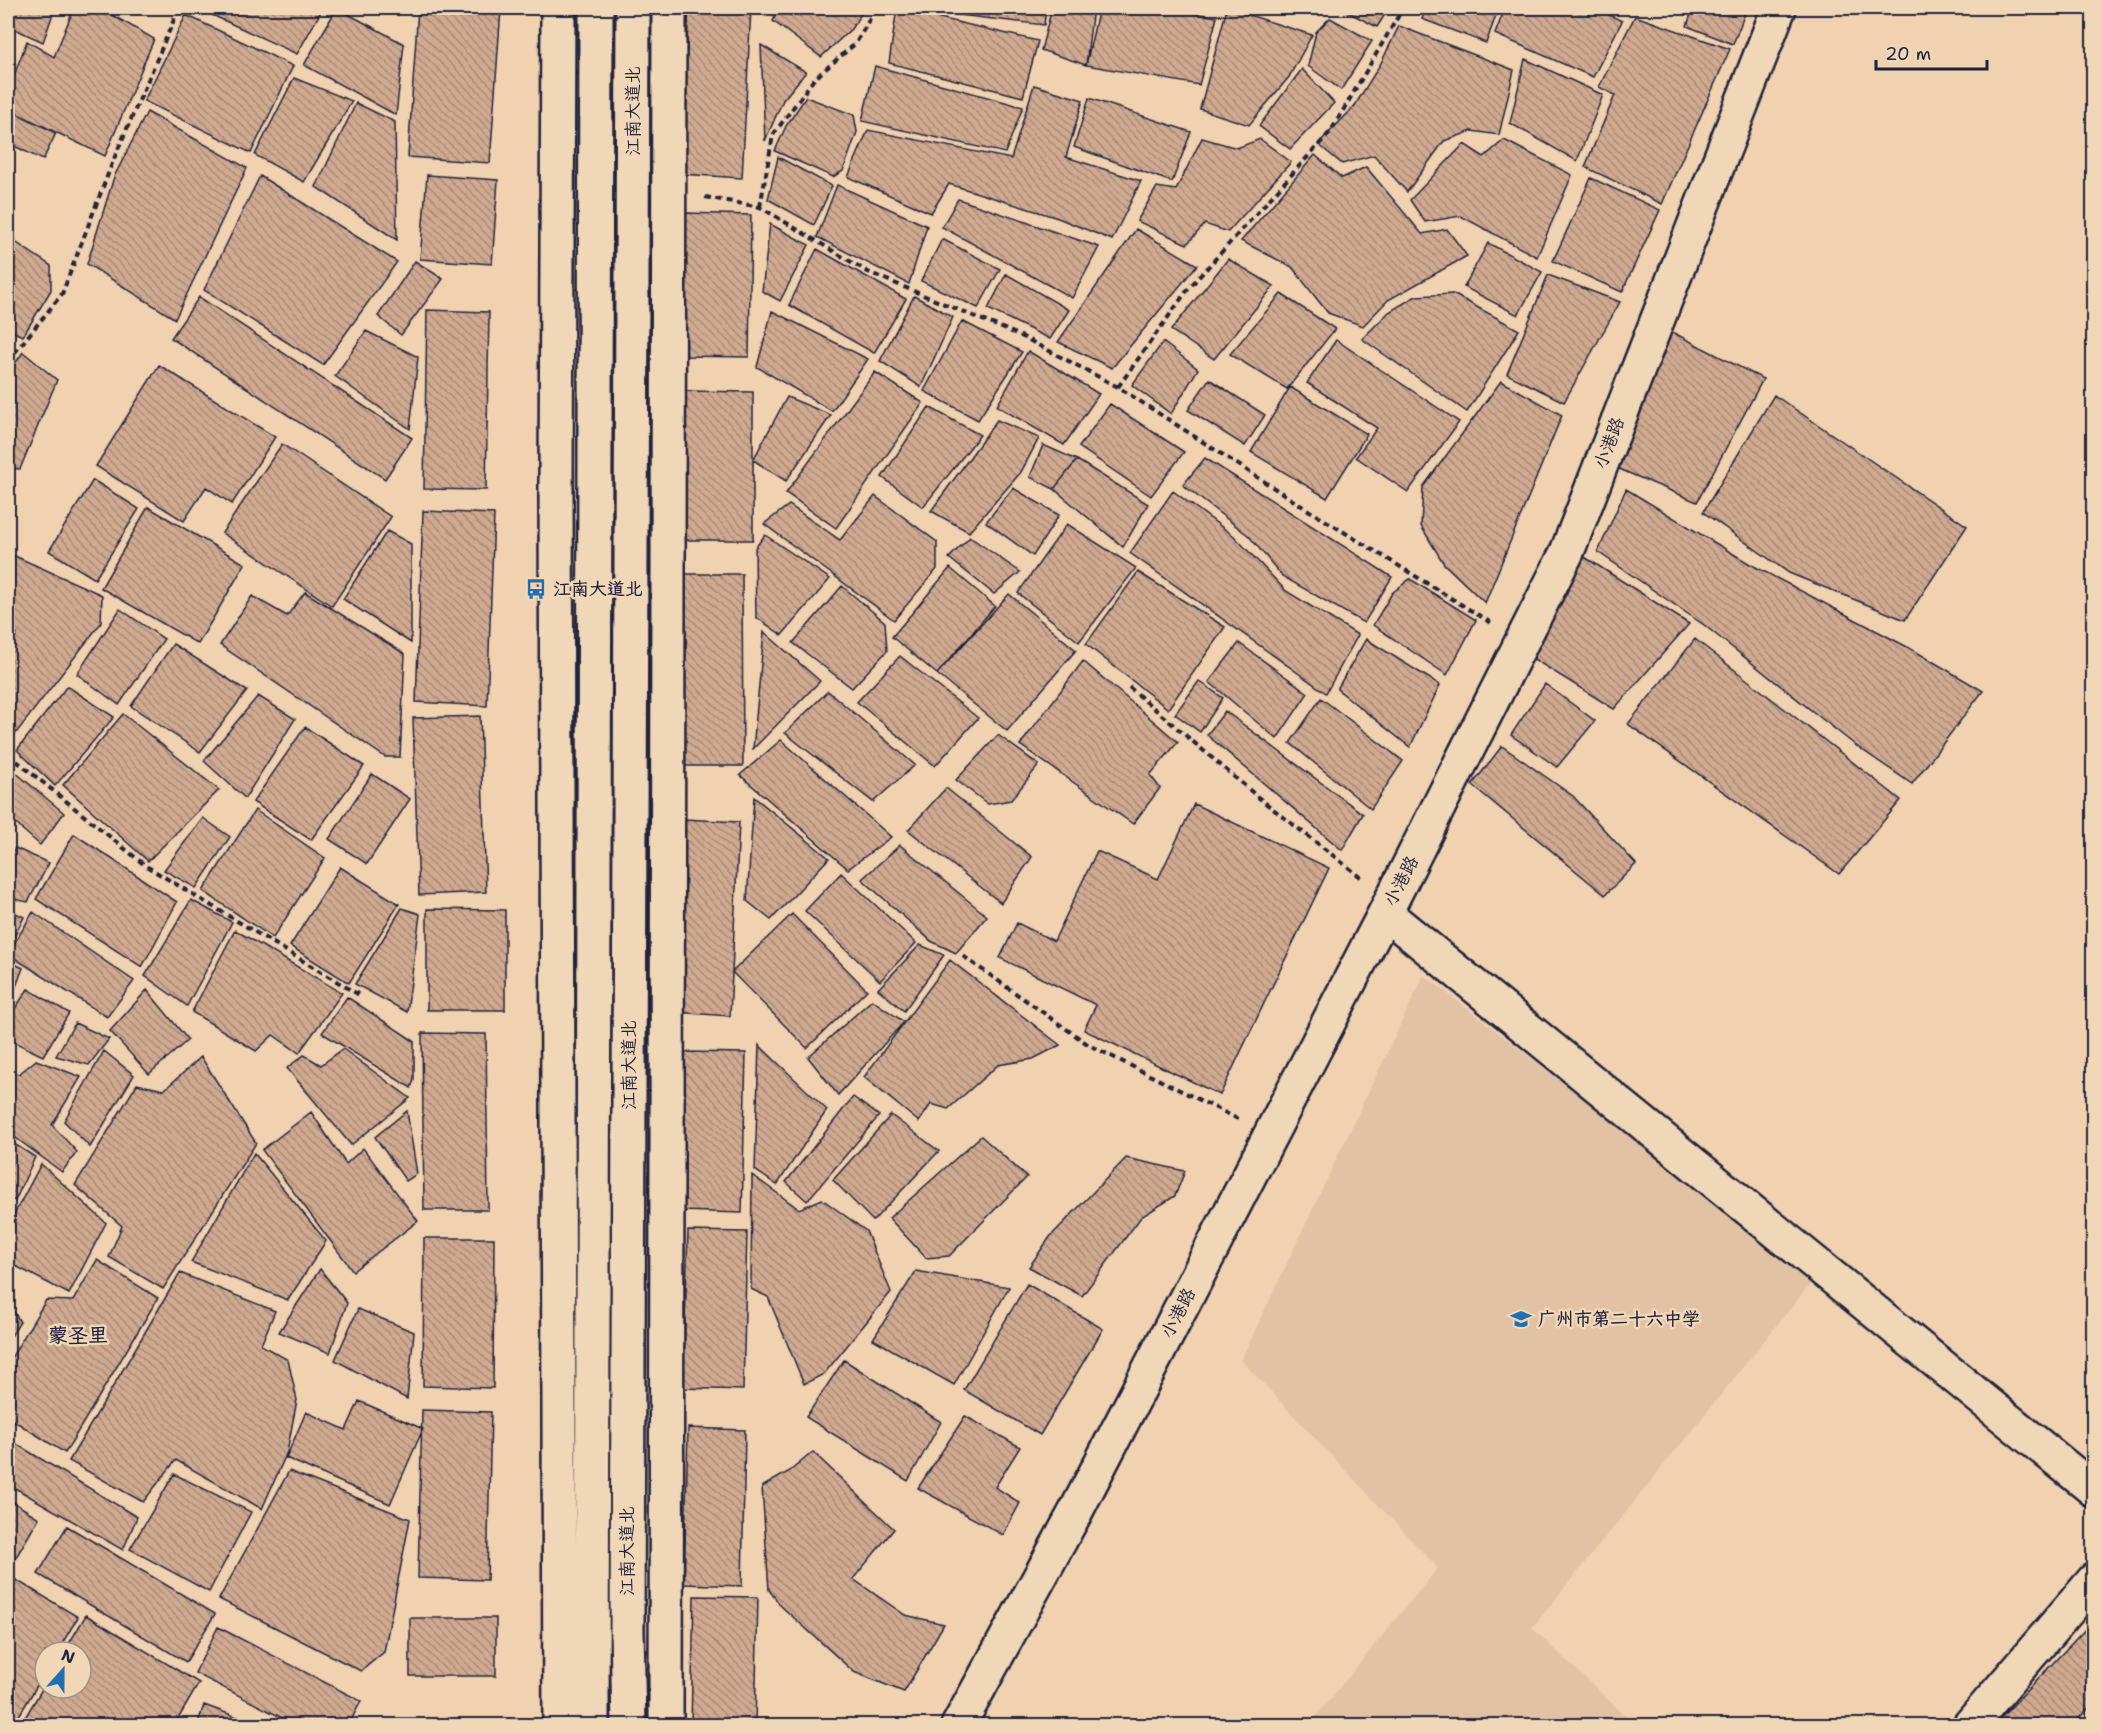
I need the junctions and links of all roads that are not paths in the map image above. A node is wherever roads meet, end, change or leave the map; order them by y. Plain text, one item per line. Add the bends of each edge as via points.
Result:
1 (558, 8) edge
2 (596, 8) edge
3 (633, 8) edge
4 (669, 8) edge
5 (1779, 8) edge
6 (1388, 907) junction
7 (2094, 1490) edge
8 (2094, 1580) edge
9 (560, 1725) edge
10 (592, 1725) edge
11 (629, 1725) edge
12 (666, 1725) edge
13 (958, 1725) edge
14 (1969, 1725) edge

1 - 9 main road
2 - 10 main road, 江南大道北
3 - 11 main road, 江南大道北
4 - 12 main road
5 - 6 main road, 小港路 via 1567,552
6 - 7 main road
6 - 13 main road, 小港路 via 1075,1512
8 - 14 main road

